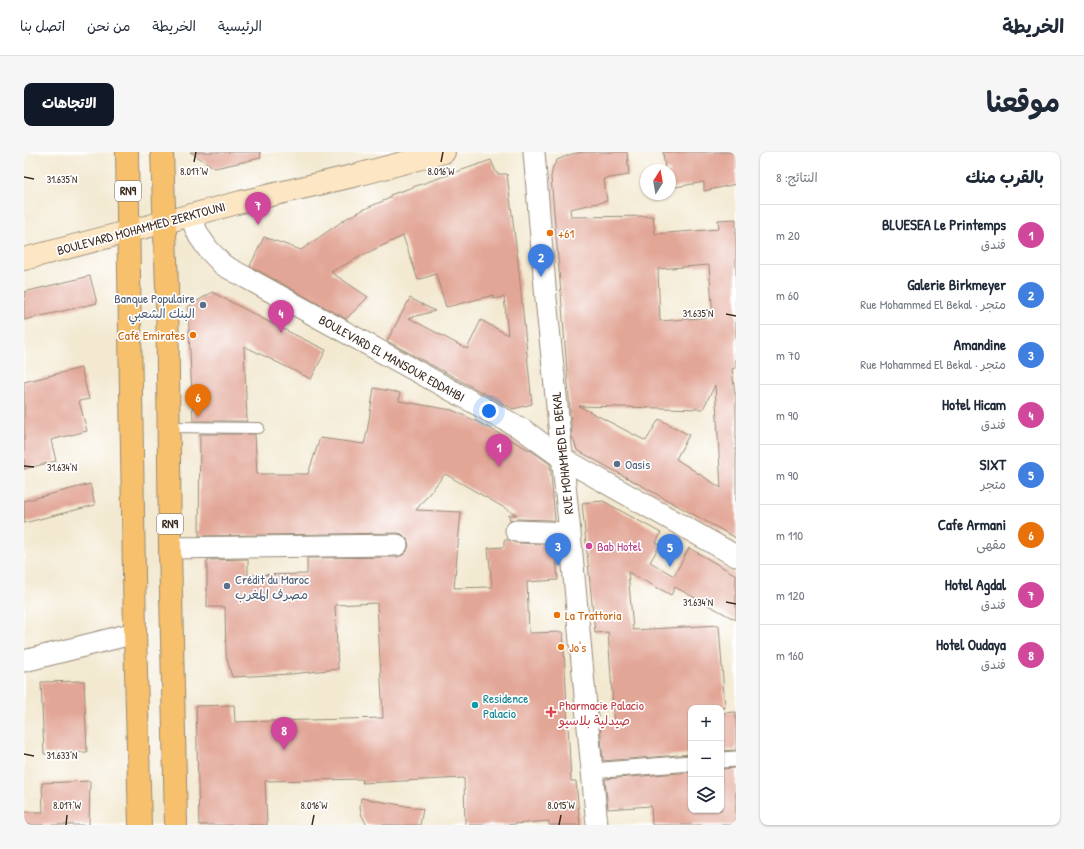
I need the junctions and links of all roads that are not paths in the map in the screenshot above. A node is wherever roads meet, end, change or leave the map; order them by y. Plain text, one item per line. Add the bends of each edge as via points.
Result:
1 (127, 152) edge
2 (162, 152) edge
3 (444, 152) edge
4 (534, 152) edge
5 (190, 216) junction
6 (164, 222) junction
7 (129, 231) junction
8 (24, 259) edge
9 (169, 427) junction
10 (259, 428) dead end
11 (562, 458) junction
12 (516, 531) dead end
13 (570, 533) junction
14 (397, 546) dead end
15 (170, 548) junction
16 (736, 556) edge
17 (135, 633) junction
18 (24, 662) edge
19 (736, 759) edge
20 (724, 760) edge
21 (688, 763) edge
22 (592, 771) junction
23 (140, 825) edge
24 (176, 825) edge
25 (597, 825) edge

1 - 7 main road, RN9
2 - 6 main road, RN9
3 - 5 main road, BOULEVARD MOHAMMED ZERKTOUNI
4 - 11 street, RUE MOHAMMED EL BEKAL
5 - 6 main road, BOULEVARD MOHAMMED ZERKTOUNI
5 - 11 street, BOULEVARD EL MANSOUR EDDAHBI via 208,249 223,265 522,429
6 - 7 main road, BOULEVARD MOHAMMED ZERKTOUNI
6 - 9 main road, RN9
7 - 8 main road, BOULEVARD MOHAMMED ZERKTOUNI
7 - 17 main road, RN9
9 - 10 lane
9 - 15 main road, RN9
11 - 13 street, RUE MOHAMMED EL BEKAL
11 - 16 street, BOULEVARD EL MANSOUR EDDAHBI
12 - 13 street
13 - 22 street, RUE MOHAMMED EL BEKAL
14 - 15 street
15 - 24 main road, RN9
17 - 18 street
17 - 23 main road, RN9
19 - 20 street
21 - 22 street
22 - 25 street, RUE MOHAMMED EL BEKAL

